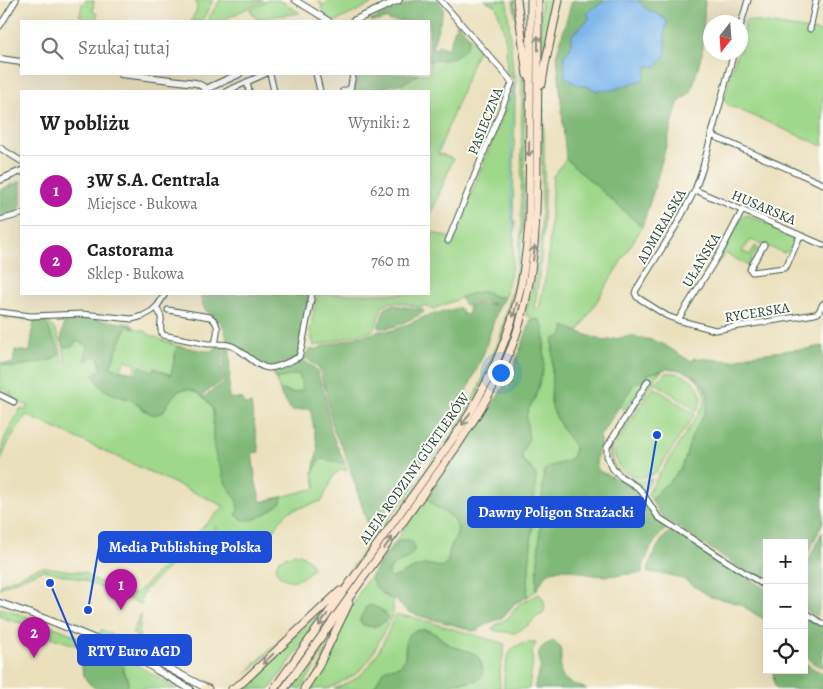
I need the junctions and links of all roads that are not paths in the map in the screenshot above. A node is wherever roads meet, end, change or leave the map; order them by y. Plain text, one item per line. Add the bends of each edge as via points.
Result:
1 (16, 0) edge
2 (295, 0) edge
3 (399, 0) edge
4 (440, 0) edge
5 (516, 0) edge
6 (531, 0) edge
7 (538, 0) edge
8 (559, 0) edge
9 (748, 0) edge
10 (816, 0) edge
11 (744, 15) edge
12 (327, 20) edge
13 (355, 20) edge
14 (0, 26) edge
15 (810, 29) dead end
16 (0, 59) edge
17 (732, 60) edge
18 (20, 62) edge
19 (129, 75) edge
20 (237, 75) edge
21 (263, 75) edge
22 (270, 75) edge
23 (316, 75) edge
24 (353, 75) edge
25 (246, 82) junction
26 (204, 90) edge
27 (229, 90) edge
28 (249, 90) edge
29 (274, 90) edge
30 (320, 90) edge
31 (350, 90) edge
32 (530, 100) junction
33 (538, 109) junction
34 (711, 135) junction
35 (0, 148) edge
36 (20, 160) edge
37 (20, 171) edge
38 (0, 180) edge
39 (823, 184) edge
40 (695, 190) junction
41 (742, 211) junction
42 (20, 214) edge
43 (0, 220) edge
44 (800, 236) junction
45 (448, 241) dead end
46 (764, 245) dead end
47 (823, 246) edge
48 (164, 295) edge
49 (312, 295) edge
50 (637, 297) joint
51 (823, 304) edge
52 (157, 306) junction
53 (168, 310) dead end
54 (0, 312) edge
55 (678, 320) junction
56 (215, 344) junction
57 (648, 380) dead end
58 (0, 395) edge
59 (14, 402) dead end
60 (351, 580) junction
61 (360, 582) junction
62 (763, 585) edge
63 (0, 603) edge
64 (808, 615) edge
65 (823, 624) edge
66 (130, 653) junction
67 (254, 672) junction
68 (190, 689) edge
69 (207, 689) edge
70 (232, 689) edge
71 (241, 689) edge
72 (274, 689) edge
73 (284, 689) edge
74 (304, 689) edge

1 - 14 street
2 - 12 street
3 - 13 street
4 - 45 street, PASIECZNA via 512,83
5 - 32 main road
6 - 32 main road, ALEJA RODZINY GÜRTLERÓW
33 -> 7 main road, ALEJA RODZINY GÜRTLERÓW
8 - 33 main road
9 - 11 street
10 - 15 street
16 - 18 street
17 - 34 street, ADMIRALSKA
19 - 26 street via 196,83
20 - 26 street
21 - 25 street
22 - 29 street
23 - 30 street
24 - 31 street
25 - 27 street
25 - 28 street
32 -> 60 main road, ALEJA RODZINY GÜRTLERÓW via 525,259 517,302 504,344 475,405
61 -> 33 main road, ALEJA RODZINY GÜRTLERÓW via 482,408 512,345 533,260
34 - 39 street
34 - 40 street, ADMIRALSKA
35 - 36 street
37 - 38 street
40 - 41 street, HUSARSKA
40 - 50 street, ADMIRALSKA via 636,290
41 - 44 street, HUSARSKA
41 - 55 street, UŁAŃSKA
42 - 43 street
44 - 46 street via 784,268 752,272 750,268
44 - 47 street, HUSARSKA
48 - 52 street
49 - 56 street via 299,357 266,368 233,347
50 - 55 street, RYCERSKA via 662,314
51 - 55 street, RYCERSKA via 815,314 720,329
52 - 54 street via 148,314 126,320 82,314 30,316
52 - 56 street via 162,316 160,330 163,335
53 - 56 street via 214,319 218,328
57 - 62 street via 607,448 610,465 642,492 658,517
58 - 59 street
60 -> 67 main road
60 -> 72 main road, ALEJA RODZINY GÜRTLERÓW
61 - 73 main road, ALEJA RODZINY GÜRTLERÓW
61 - 74 main road
63 - 66 street
64 - 65 street
66 - 68 street
66 - 69 street via 153,660
67 - 70 main road
67 - 71 main road

